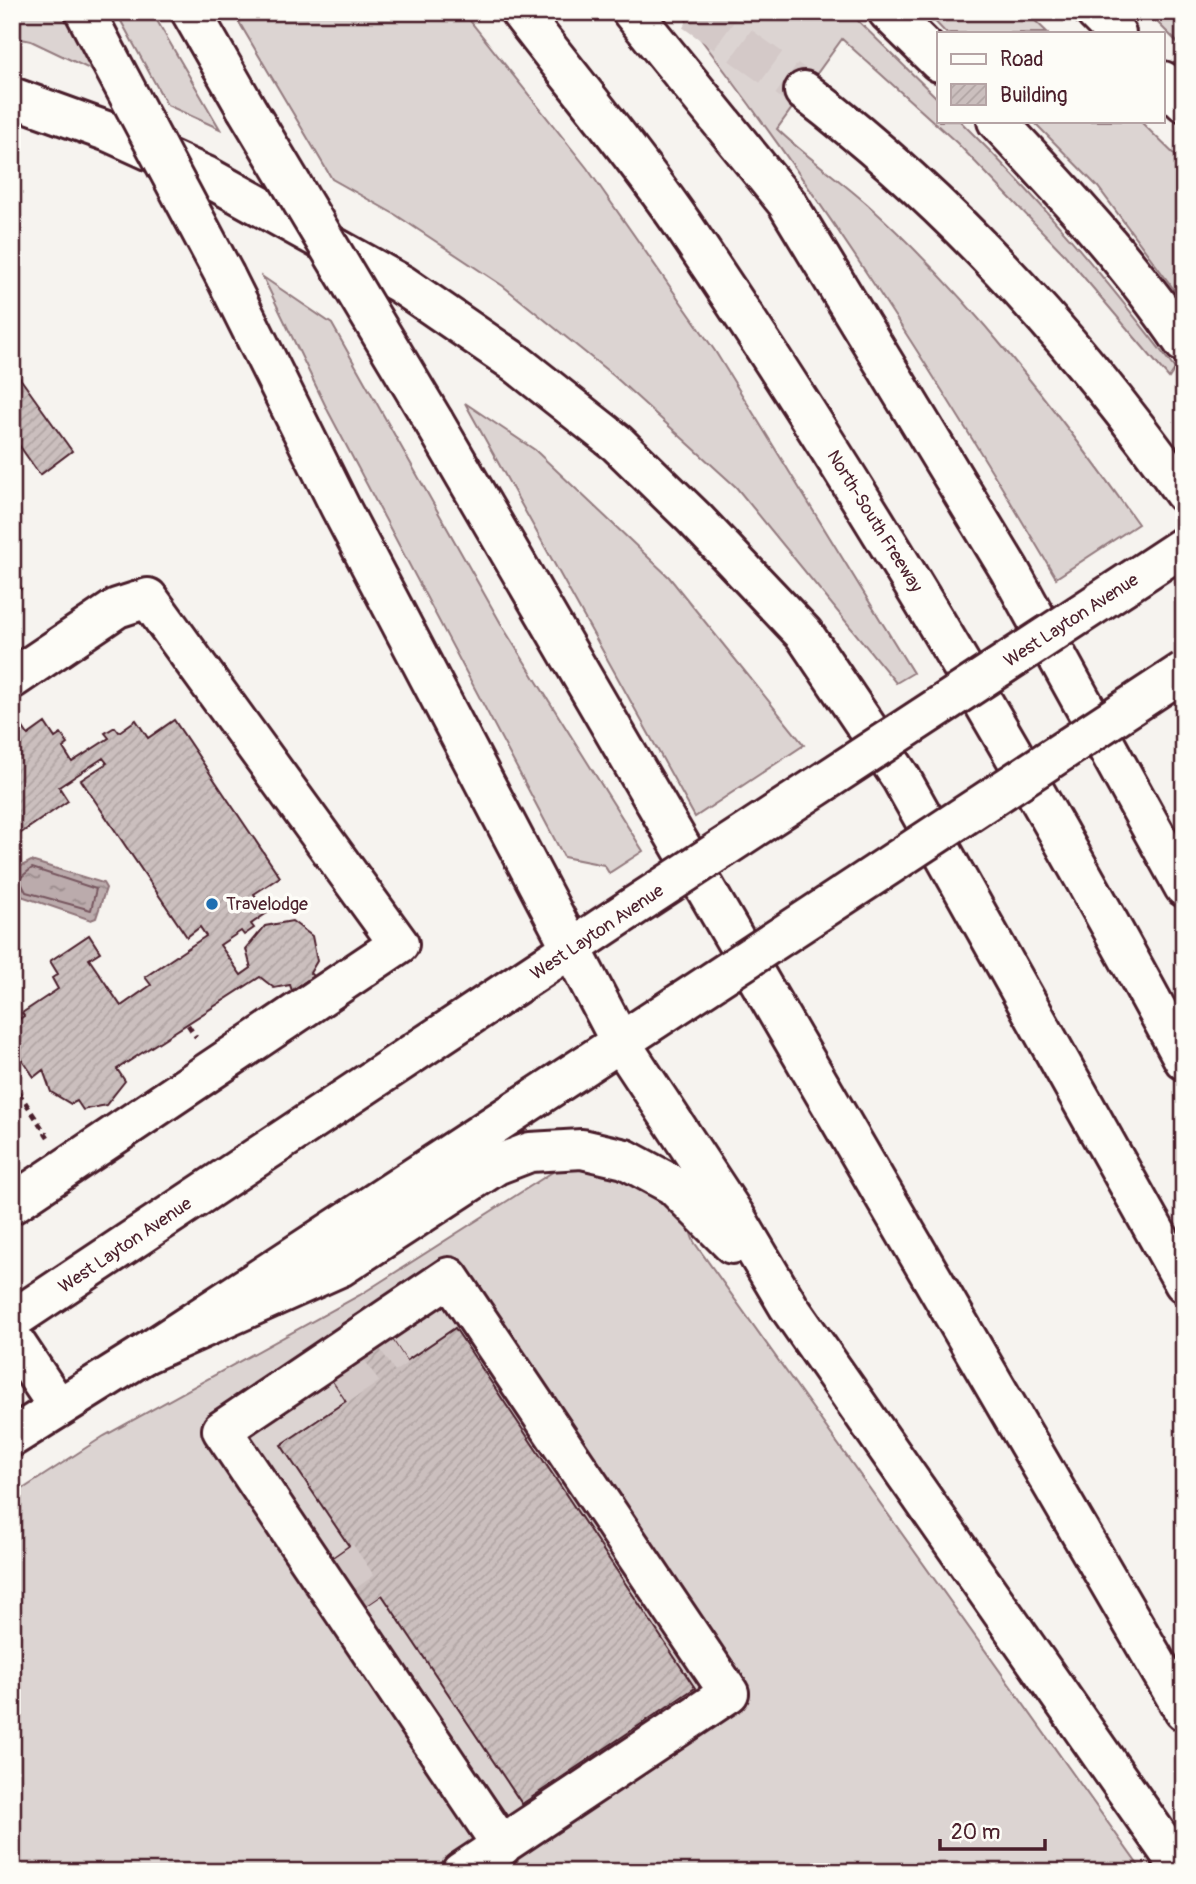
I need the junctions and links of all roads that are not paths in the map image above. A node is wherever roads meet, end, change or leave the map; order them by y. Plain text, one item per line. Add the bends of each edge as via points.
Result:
1 (85, 12) edge
2 (191, 12) edge
3 (520, 12) edge
4 (632, 12) edge
5 (888, 12) edge
6 (1095, 12) edge
7 (1115, 32) edge
8 (937, 60) edge
9 (1164, 82) edge
10 (804, 91) tunnel mouth
11 (12, 97) edge
12 (1184, 102) edge
13 (998, 122) edge
14 (1184, 343) edge
15 (1184, 493) edge
16 (1184, 546) edge
17 (1184, 671) edge
18 (12, 678) edge
19 (1184, 887) edge
20 (572, 948) junction
21 (621, 1043) junction
22 (1184, 1060) edge
23 (12, 1204) edge
24 (1184, 1283) edge
25 (414, 1300) junction
26 (789, 1307) junction
27 (12, 1320) edge
28 (12, 1338) edge
29 (397, 1348) tunnel mouth
30 (143, 1355) junction
31 (289, 1385) junction
32 (337, 1387) tunnel mouth
33 (58, 1407) junction
34 (12, 1437) edge
35 (296, 1540) junction
36 (337, 1555) tunnel mouth
37 (370, 1603) tunnel mouth
38 (369, 1649) junction
39 (1184, 1711) edge
40 (502, 1846) junction
41 (461, 1872) edge
42 (1183, 1872) edge

1 - 20 main road, bridge
2 - 39 main road, bridge
3 - 22 main road, North-South Freeway via 681,223 814,424 928,606
4 - 19 main road via 787,203 1010,571
5 - 8 main road
6 - 7 main road
9 - 12 main road
10 - 15 main road via 949,213 1053,323
11 - 24 main road via 109,132 206,176 401,284 516,362 617,443 694,518 804,634 901,778
13 - 14 main road via 1065,193
16 - 20 main road, West Layton Avenue, bridge
17 - 21 main road, bridge
18 - 23 main road via 117,608 148,598 399,944
20 - 21 main road
20 - 27 main road, West Layton Avenue
21 - 26 main road
21 - 30 main road
25 - 29 main road
25 - 31 main road
25 - 40 main road via 449,1277 729,1693
26 - 30 main road via 673,1185 625,1159 582,1149 530,1152 496,1165 340,1267
26 - 42 main road
28 - 33 main road
30 - 33 main road
31 - 32 main road
31 - 35 main road via 222,1430
33 - 34 main road
35 - 36 main road
35 - 38 main road
37 - 38 main road
38 - 40 main road
40 - 41 main road

